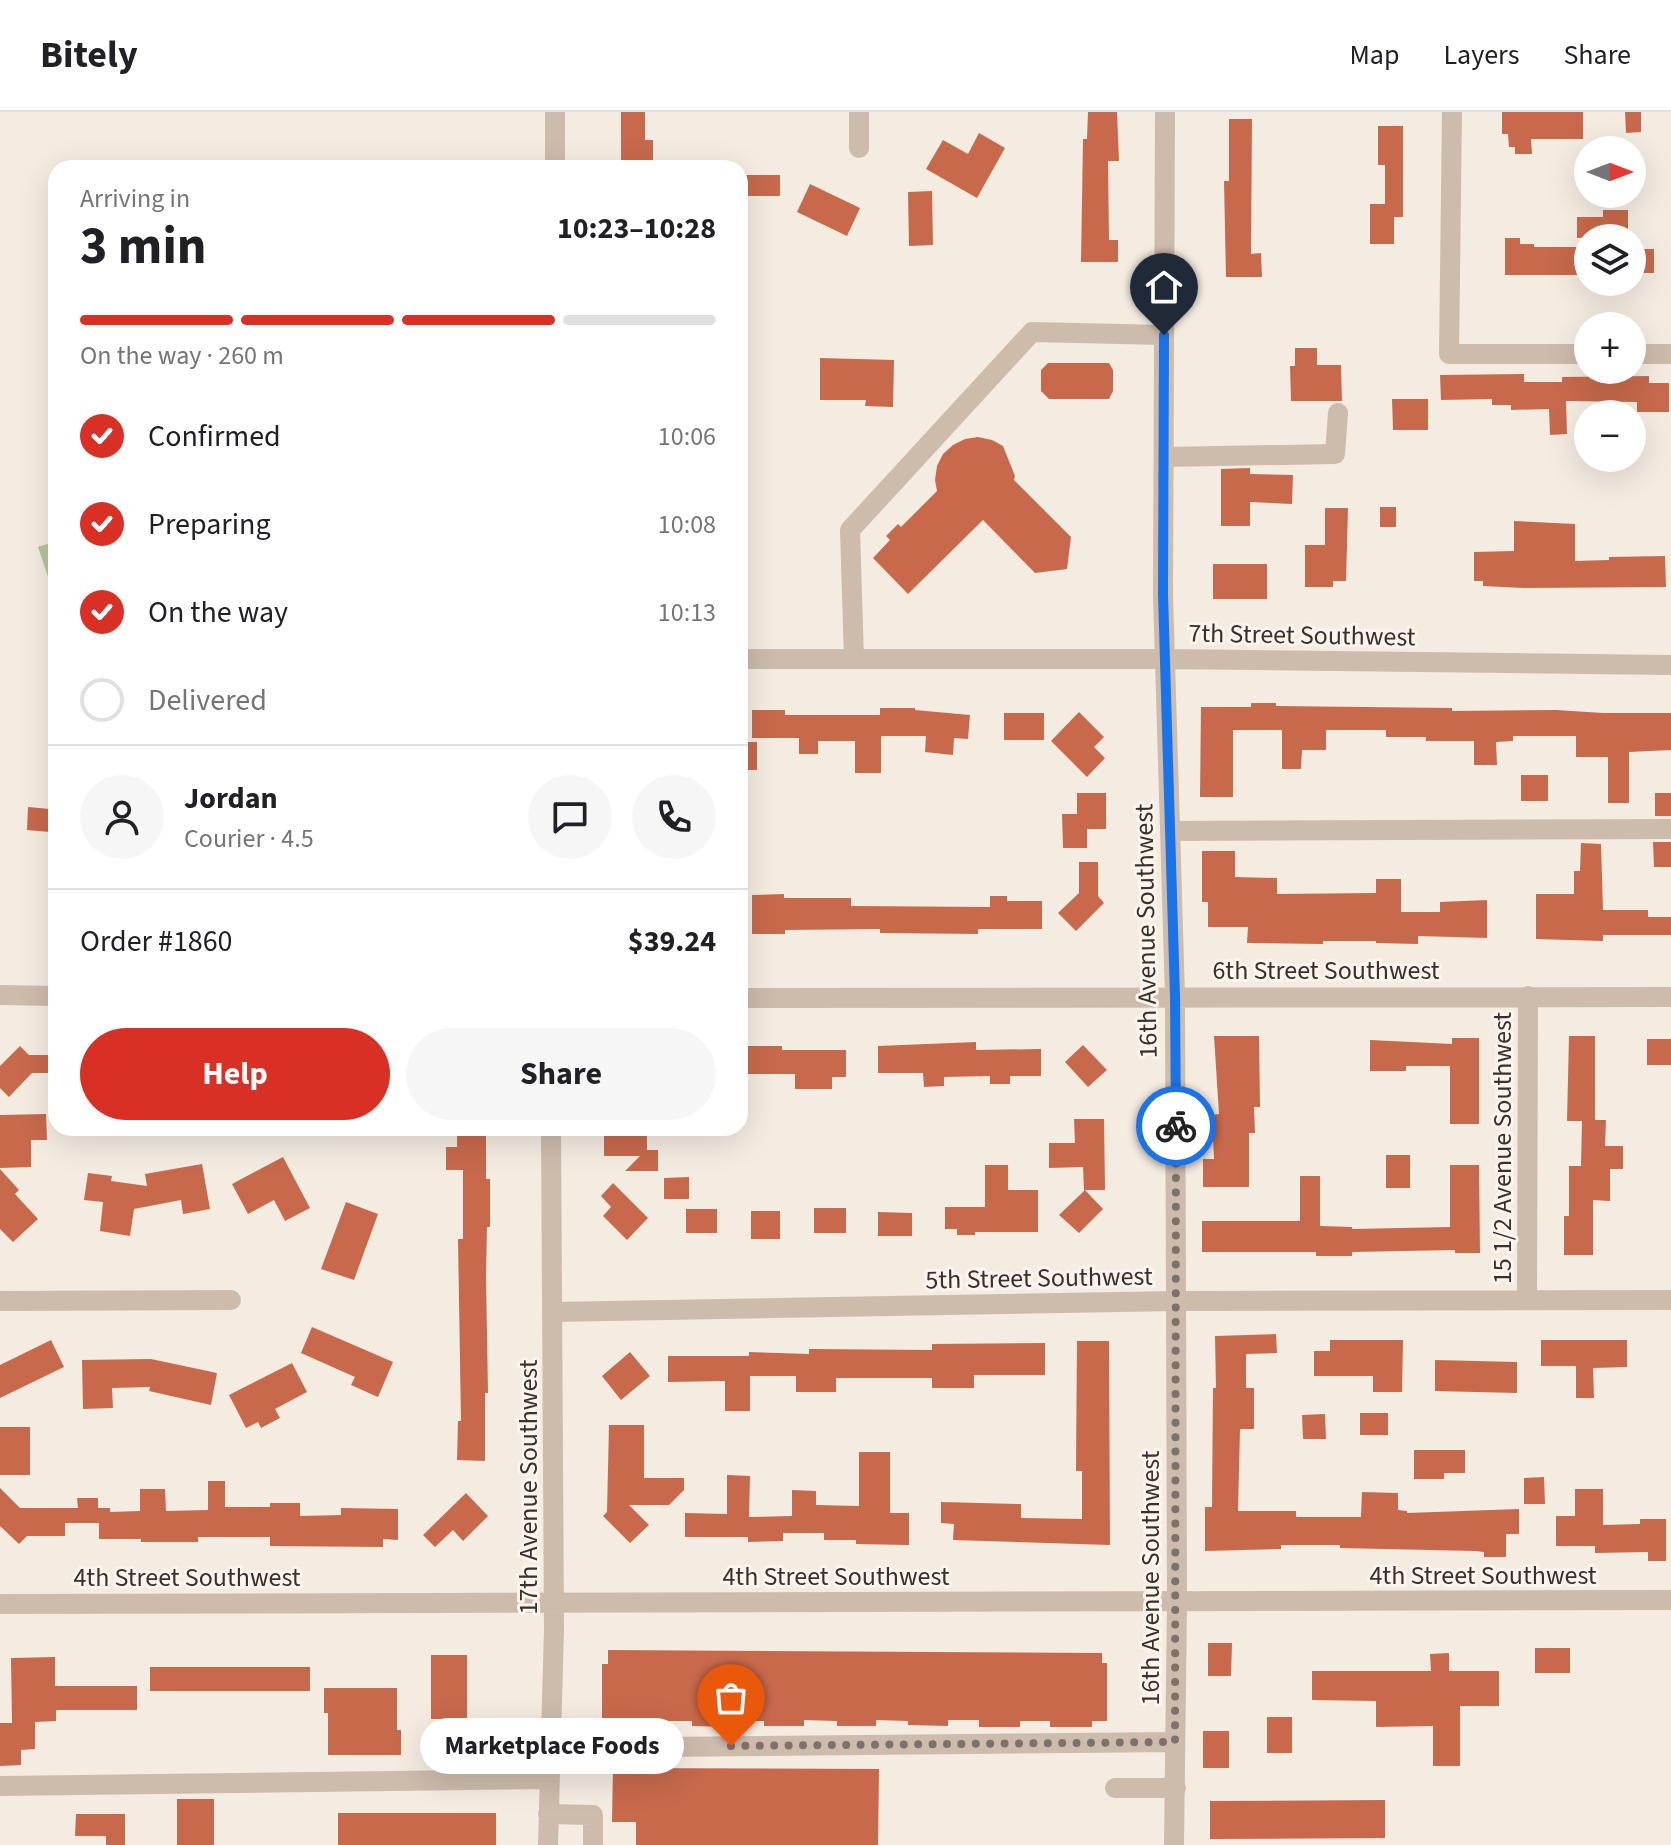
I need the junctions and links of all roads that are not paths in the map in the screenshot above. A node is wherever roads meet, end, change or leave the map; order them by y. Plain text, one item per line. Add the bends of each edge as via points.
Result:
1 (555, 112) edge
2 (859, 112) edge
3 (1165, 112) edge
4 (1452, 112) edge
5 (859, 148) dead end
6 (555, 160) edge
7 (1164, 335) junction
8 (1574, 354) edge
9 (1646, 354) edge
10 (1671, 354) edge
11 (1338, 413) dead end
12 (1164, 457) junction
13 (748, 659) edge
14 (854, 659) junction
15 (1165, 659) junction
16 (1671, 665) edge
17 (1671, 829) edge
18 (1170, 831) junction
19 (0, 995) edge
20 (48, 996) edge
21 (1175, 996) junction
22 (1528, 996) junction
23 (1671, 997) edge
24 (748, 998) edge
25 (551, 1136) edge
26 (231, 1300) dead end
27 (1527, 1300) junction
28 (1671, 1300) edge
29 (0, 1301) edge
30 (1177, 1301) junction
31 (553, 1312) junction
32 (1671, 1600) edge
33 (554, 1602) junction
34 (1177, 1602) junction
35 (0, 1604) edge
36 (1175, 1742) junction
37 (550, 1748) junction
38 (548, 1779) junction
39 (0, 1786) edge
40 (1115, 1788) dead end
41 (1176, 1788) junction
42 (548, 1814) junction
43 (548, 1845) edge
44 (593, 1845) edge
45 (1174, 1845) edge

1 - 6 street
2 - 5 street
3 - 7 street, 16th Avenue Southwest
4 - 8 street via 1449,354
7 - 12 street, 16th Avenue Southwest
7 - 14 street via 1032,332 850,530
9 - 10 street
11 - 12 street via 1335,454
12 - 15 street, 16th Avenue Southwest
13 - 14 street, 7th Street Southwest
14 - 15 street, 7th Street Southwest
15 - 16 street, 7th Street Southwest
15 - 18 street, 16th Avenue Southwest
17 - 18 street
18 - 21 street, 16th Avenue Southwest
19 - 20 street
21 - 22 street, 6th Street Southwest
21 - 24 street, 6th Street Southwest
21 - 30 street, 16th Avenue Southwest
22 - 23 street, 6th Street Southwest
22 - 27 street, 15 1/2 Avenue Southwest
25 - 31 street, 17th Avenue Southwest
26 - 29 street
27 - 28 street, 5th Street Southwest
27 - 30 street, 5th Street Southwest
30 - 31 street, 5th Street Southwest
30 - 34 street, 16th Avenue Southwest
31 - 33 street, 17th Avenue Southwest
32 - 34 street, 4th Street Southwest
33 - 34 street, 4th Street Southwest
33 - 35 street, 4th Street Southwest
33 - 37 street, 17th Avenue Southwest
34 - 36 street, 16th Avenue Southwest
36 - 37 street
36 - 41 street, 16th Avenue Southwest
37 - 38 street, 17th Avenue Southwest
38 - 39 street
38 - 42 street, 17th Avenue Southwest
40 - 41 street
41 - 45 street, 16th Avenue Southwest
42 - 43 street, 17th Avenue Southwest
42 - 44 street via 593,1815

